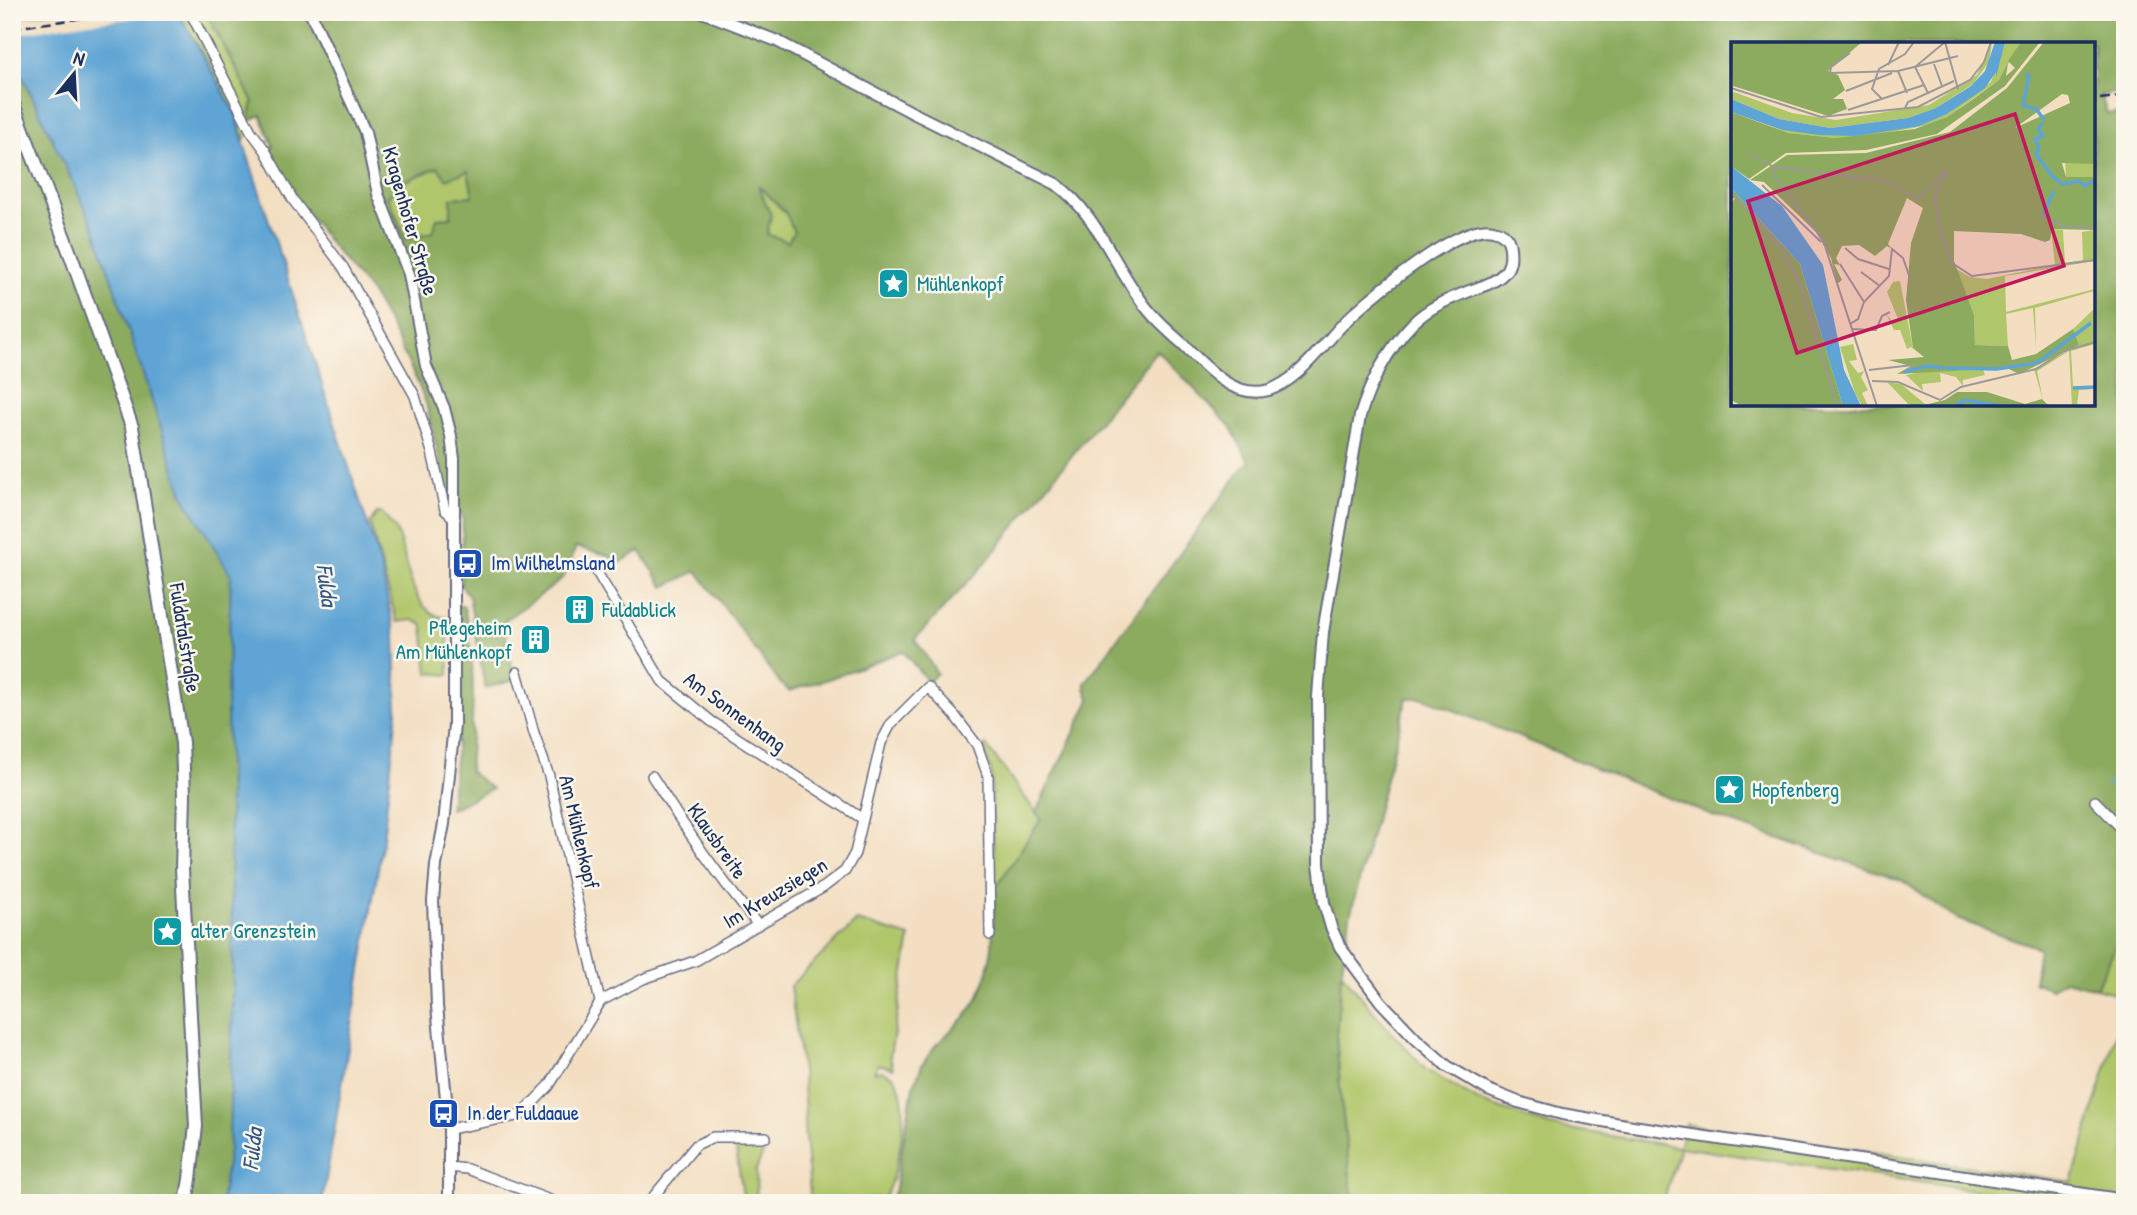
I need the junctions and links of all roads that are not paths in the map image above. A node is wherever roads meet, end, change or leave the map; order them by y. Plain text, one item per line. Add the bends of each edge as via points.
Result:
1 (190, 12) edge
2 (310, 12) edge
3 (702, 12) edge
4 (12, 101) edge
5 (455, 519) junction
6 (594, 569) dead end
7 (517, 672) dead end
8 (652, 776) dead end
9 (2095, 801) dead end
10 (863, 818) junction
11 (2125, 832) edge
12 (758, 925) junction
13 (990, 935) dead end
14 (600, 1002) junction
15 (449, 1129) junction
16 (766, 1137) dead end
17 (448, 1167) junction
18 (2125, 1200) edge
19 (186, 1203) edge
20 (449, 1203) edge
21 (558, 1203) edge
22 (648, 1203) edge

1 - 5 street via 251,131 293,200 343,267 415,396 445,510
2 - 5 street, Kragenhofer Straße via 365,132 378,194 409,274 426,366 451,436
3 - 18 street via 777,41 1056,184 1082,209 1158,321 1217,377 1236,387 1261,391 1277,386 1296,375 1352,315 1427,256 1468,233 1484,229 1502,233 1510,245 1506,271 1488,284 1438,304 1414,322 1373,382 1360,416 1323,632 1318,697 1319,864 1324,903 1340,947 1381,1002 1447,1066 1518,1102 1626,1125
4 - 19 main road, Fuldatalstraße via 132,427 149,533 182,743 182,869 196,1126
5 - 15 street, Kragenhofer Straße via 454,725 433,901
6 - 10 street, Am Sonnenhang via 662,681 711,721
7 - 14 street, Am Mühlenkopf via 549,776
8 - 12 street, Klausbreite via 709,864
9 - 11 street
10 - 12 street, Im Kreuzsiegen via 855,853 845,871
10 - 13 street, Im Kreuzsiegen via 881,743 891,724 928,687 977,745 988,776
12 - 14 street, Im Kreuzsiegen via 695,961 643,979
14 - 15 street via 549,1086 521,1115
15 - 17 street
16 - 22 street via 713,1137 696,1145
17 - 20 street
17 - 21 street via 467,1169

